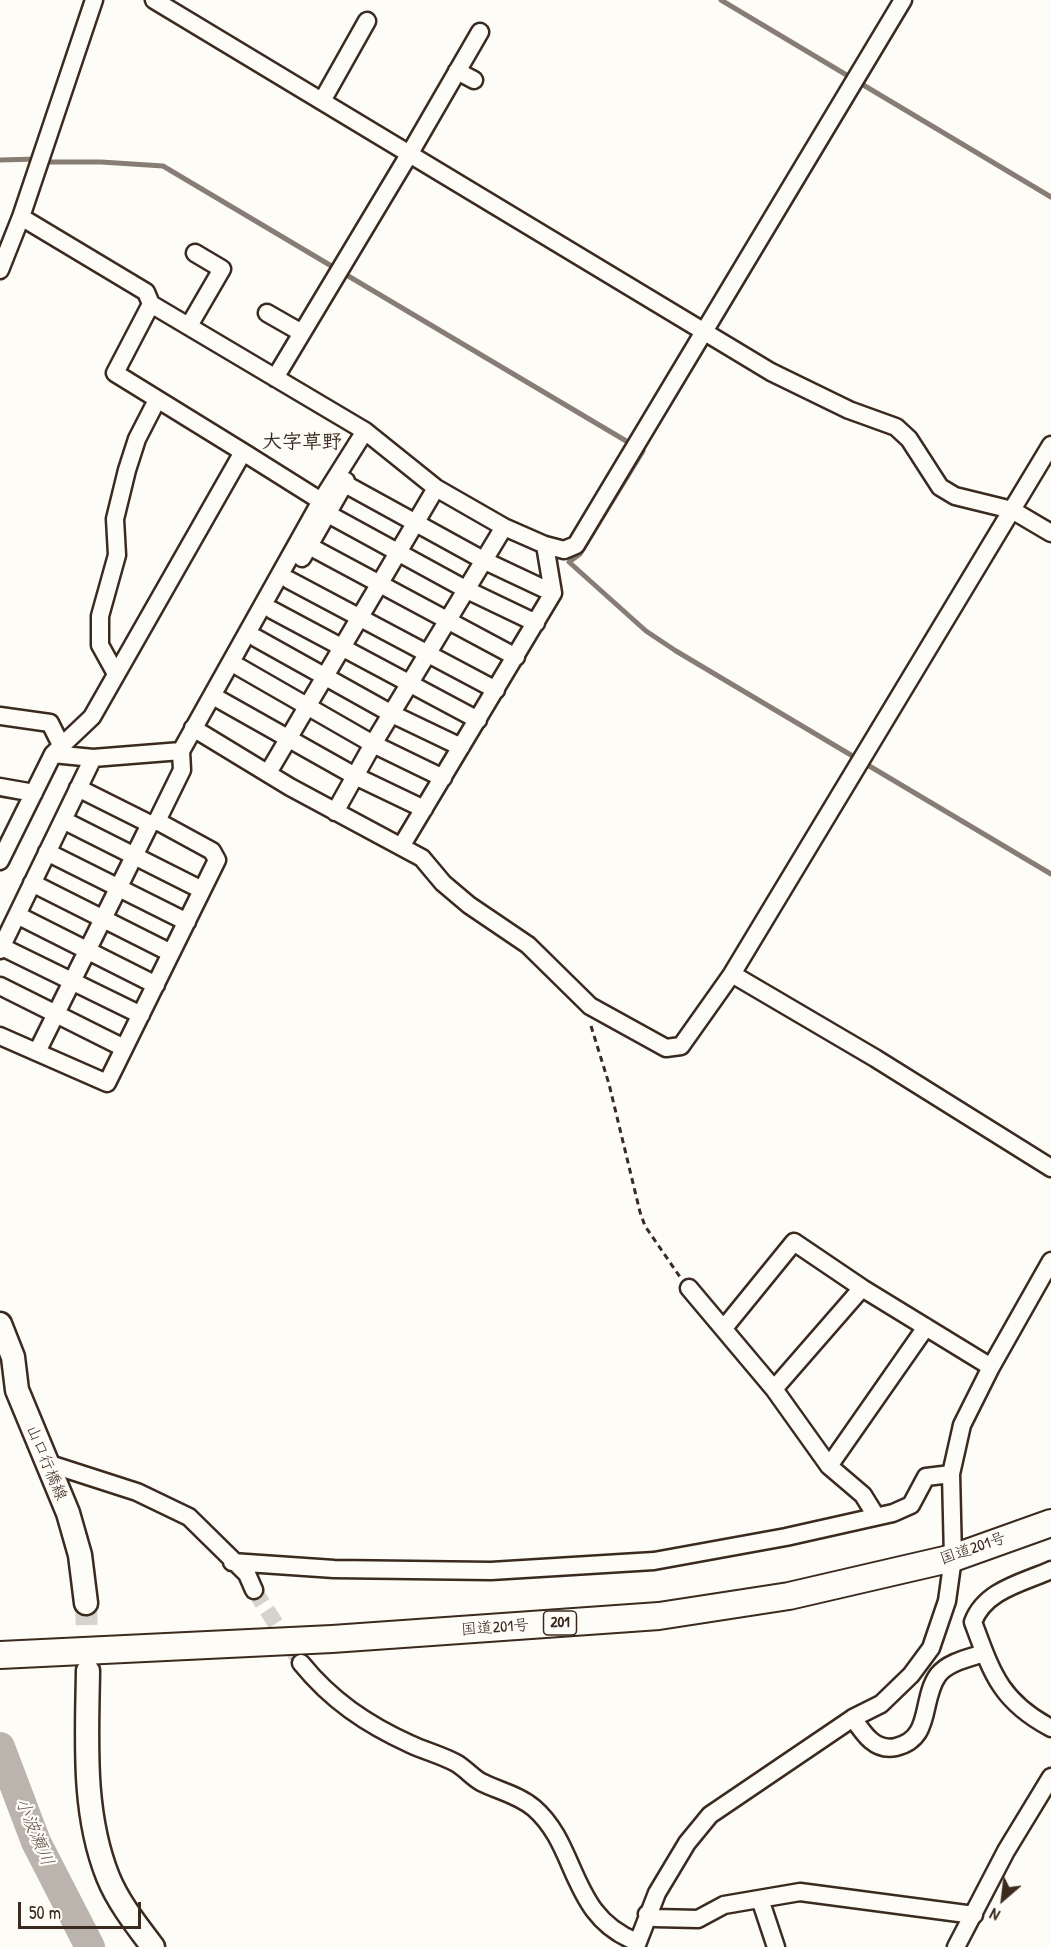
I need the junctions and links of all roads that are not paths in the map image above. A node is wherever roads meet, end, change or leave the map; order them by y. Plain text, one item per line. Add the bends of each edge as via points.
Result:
1 (94, 0) edge
2 (154, 0) edge
3 (903, 0) edge
4 (367, 21) dead end
5 (480, 32) dead end
6 (457, 70) junction
7 (474, 80) dead end
8 (322, 100) junction
9 (410, 153) junction
10 (21, 217) junction
11 (195, 253) dead end
12 (0, 270) edge
13 (151, 304) junction
14 (267, 313) dead end
15 (190, 324) junction
16 (707, 331) junction
17 (302, 333) junction
18 (275, 378) junction
19 (157, 400) junction
20 (365, 431) junction
21 (1051, 445) edge
22 (243, 452) junction
23 (359, 459) dead end
24 (345, 484) junction
25 (435, 488) junction
26 (324, 507) junction
27 (1012, 510) junction
28 (415, 524) junction
29 (504, 527) junction
30 (1051, 533) edge
31 (545, 545) junction
32 (309, 546) junction
33 (398, 552) junction
34 (485, 561) junction
35 (290, 580) junction
36 (378, 585) junction
37 (467, 590) junction
38 (553, 593) junction
39 (272, 610) junction
40 (359, 618) junction
41 (448, 623) junction
42 (536, 623) junction
43 (256, 638) junction
44 (341, 648) junction
45 (428, 655) junction
46 (516, 657) junction
47 (239, 667) junction
48 (116, 674) junction
49 (324, 677) junction
50 (410, 684) junction
51 (496, 690) junction
52 (220, 700) junction
53 (307, 706) junction
54 (392, 714) junction
55 (0, 716) edge
56 (478, 720) junction
57 (199, 726) junction
58 (288, 739) junction
59 (373, 744) junction
60 (461, 747) junction
61 (58, 751) junction
62 (181, 751) junction
63 (93, 758) junction
64 (268, 773) junction
65 (355, 776) junction
66 (443, 778) junction
67 (0, 787) edge
68 (78, 788) junction
69 (34, 793) junction
70 (424, 809) junction
71 (335, 812) junction
72 (63, 820) junction
73 (153, 822) junction
74 (8, 828) edge
75 (402, 846) junction
76 (47, 852) junction
77 (134, 856) junction
78 (0, 861) edge
79 (32, 883) junction
80 (118, 888) junction
81 (202, 890) junction
82 (17, 915) junction
83 (103, 919) junction
84 (187, 922) junction
85 (1, 949) edge
86 (87, 950) junction
87 (171, 953) junction
88 (732, 974) junction
89 (72, 981) junction
90 (156, 985) junction
91 (0, 986) edge
92 (56, 1014) junction
93 (141, 1015) junction
94 (0, 1036) edge
95 (124, 1048) junction
96 (37, 1052) junction
97 (1051, 1168) edge
98 (1051, 1261) edge
99 (688, 1288) road end
100 (862, 1288) junction
101 (0, 1324) edge
102 (926, 1327) junction
103 (724, 1328) junction
104 (991, 1367) junction
105 (774, 1389) junction
106 (47, 1463) junction
107 (829, 1466) junction
108 (951, 1474) junction
109 (876, 1516) junction
110 (1051, 1522) edge
111 (953, 1558) junction
112 (232, 1562) junction
113 (1051, 1570) edge
114 (254, 1590) tunnel mouth
115 (86, 1603) tunnel mouth
116 (984, 1653) junction
117 (0, 1654) edge
118 (302, 1663) tunnel mouth
119 (88, 1671) tunnel mouth
120 (854, 1718) junction
121 (1051, 1728) edge
122 (1051, 1777) edge
123 (760, 1899) junction
124 (647, 1914) junction
125 (974, 1915) junction
126 (637, 1944) edge
127 (153, 1947) edge
128 (776, 1947) edge
129 (956, 1947) edge

1 - 10 street
2 - 8 street
3 - 16 street
4 - 8 street
5 - 6 street
6 - 7 street
6 - 9 street
8 - 9 street
9 - 16 street
9 - 17 street
10 - 12 street
10 - 13 street via 146,292
11 - 15 street via 222,269
13 - 15 street
13 - 19 street via 115,373
14 - 17 street
15 - 18 street
16 - 27 street via 808,391 896,427 909,439 940,487 955,496
16 - 31 street via 576,545 564,550
17 - 18 street
18 - 20 street
19 - 22 street
19 - 48 street via 137,439 122,489 115,519 117,555 100,616 100,645
20 - 25 street
20 - 26 street
21 - 27 street
22 - 26 street
22 - 48 street
23 - 24 street
24 - 26 street
24 - 28 street
25 - 28 street
25 - 29 street
26 - 32 street
26 - 33 street
26 - 57 street
27 - 30 street
27 - 88 street
28 - 33 street
28 - 34 street
29 - 31 street
29 - 34 street
31 - 38 street
32 - 35 street
32 - 36 street
33 - 36 street
33 - 37 street
34 - 37 street
34 - 38 street
35 - 39 street
35 - 40 street
36 - 40 street
36 - 41 street
37 - 41 street
37 - 42 street
38 - 42 street
39 - 43 street
39 - 44 street
40 - 44 street
40 - 45 street
41 - 45 street
41 - 46 street
42 - 46 street
43 - 47 street
43 - 49 street
44 - 49 street
44 - 50 street
45 - 50 street
45 - 51 street
46 - 51 street
47 - 52 street
47 - 53 street
48 - 61 street via 92,717
49 - 53 street
49 - 54 street
50 - 54 street
50 - 56 street
51 - 56 street
52 - 57 street
52 - 58 street
53 - 58 street
53 - 59 street
54 - 59 street
54 - 60 street
55 - 61 street via 50,723
56 - 60 street
57 - 62 street
57 - 64 street
58 - 64 street
58 - 65 street
59 - 65 street
59 - 66 street
60 - 66 street
61 - 63 street
61 - 69 street
62 - 63 street
62 - 73 street via 182,770
63 - 68 street
64 - 71 street
65 - 70 street
65 - 71 street
66 - 70 street
67 - 69 street
68 - 72 street
68 - 73 street
69 - 74 street
70 - 75 street
71 - 75 street
72 - 76 street
72 - 77 street
73 - 77 street
73 - 81 street via 212,851 217,860
74 - 78 street
75 - 88 street via 422,858 469,906 528,945 590,1006 666,1048 681,1046
76 - 79 street
76 - 80 street
77 - 80 street
77 - 81 street
79 - 82 street
79 - 83 street
80 - 83 street
80 - 84 street
81 - 84 street
82 - 85 street
82 - 86 street
83 - 86 street
83 - 87 street
84 - 87 street
85 - 89 street
86 - 89 street
86 - 90 street
87 - 90 street
88 - 97 street
89 - 92 street
89 - 93 street
90 - 93 street
91 - 92 street
92 - 95 street
92 - 96 street
93 - 95 street
94 - 96 street
95 - 96 street via 107,1083
98 - 104 street
99 - 103 street
100 - 102 street
100 - 103 street via 794,1242
100 - 105 street
101 - 106 main road, 山口行橋線 via 13,1357 16,1390
102 - 104 street
102 - 107 street
103 - 105 street
104 - 108 street via 962,1425
105 - 107 street
106 - 112 street via 137,1492 189,1517
106 - 115 main road, 山口行橋線 via 80,1555
107 - 109 street via 863,1495
108 - 109 street via 926,1477 911,1505
108 - 111 street
109 - 112 street via 654,1561 491,1571 334,1569
110 - 111 highway, 国道201号 / 201
111 - 117 highway, 国道201号 / 201 via 789,1596 659,1616 332,1639
111 - 120 street via 947,1601 931,1647 911,1676 881,1704
112 - 114 street via 247,1574
113 - 116 street via 991,1596 981,1606 974,1622
116 - 120 street via 949,1666 939,1674 920,1732 907,1745 889,1749 876,1744 867,1739
116 - 121 street via 1001,1689 1032,1718
118 - 126 street via 318,1684 352,1713 403,1741 458,1763 480,1782 530,1804 545,1817 579,1889 592,1907 608,1925
119 - 127 main road via 87,1752 93,1827 109,1880
120 - 124 street via 710,1815 687,1843
122 - 125 street via 1006,1851
123 - 124 street via 724,1905 692,1920
123 - 125 street via 811,1892
123 - 128 street
124 - 126 street
125 - 129 street

